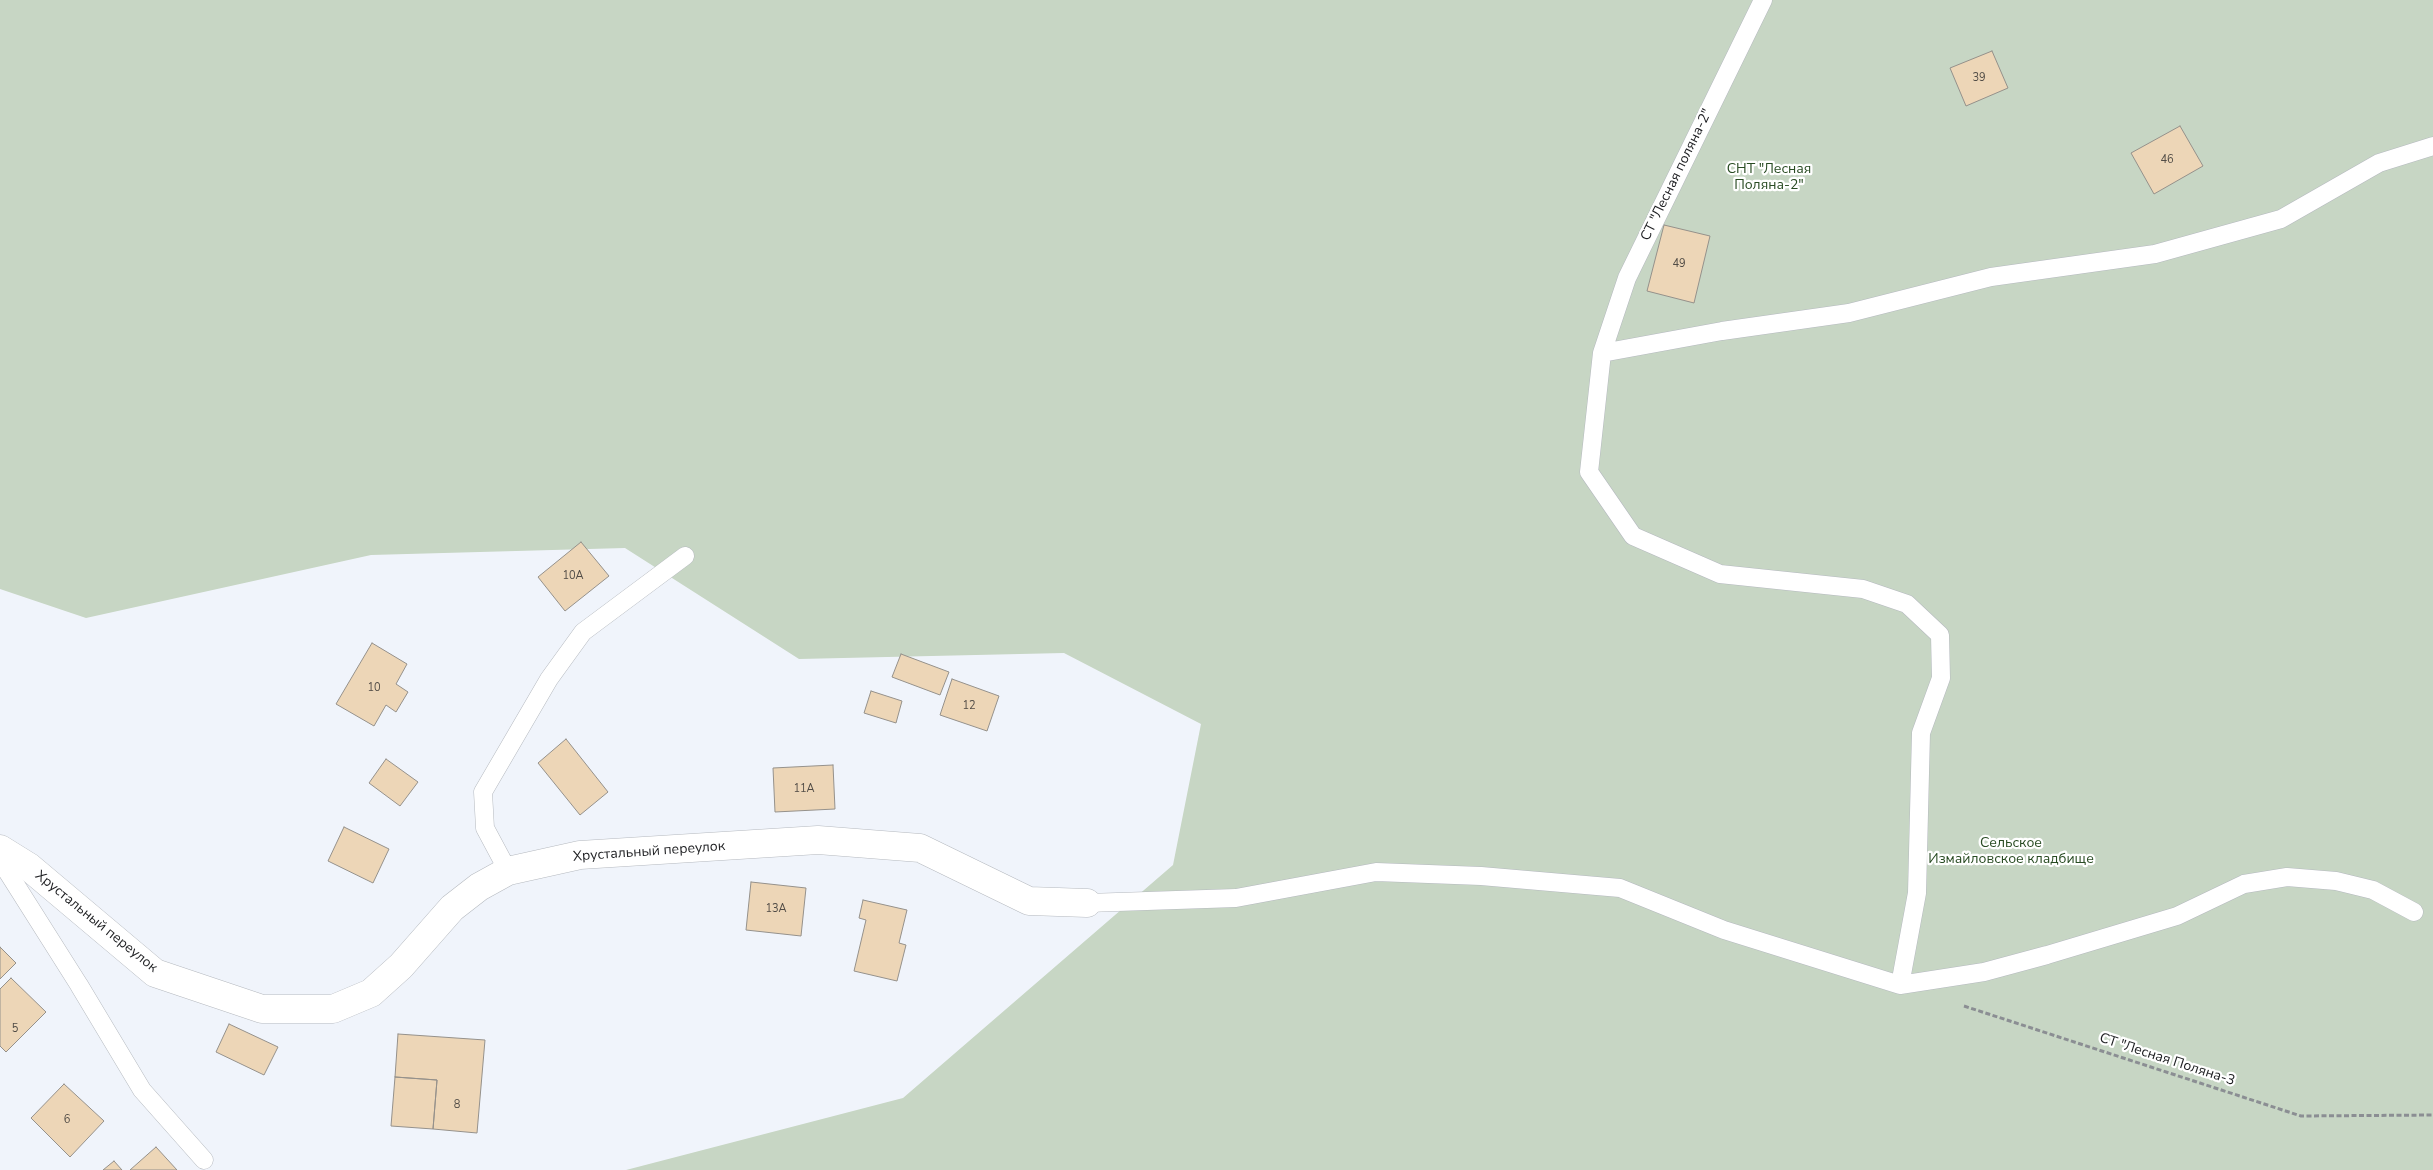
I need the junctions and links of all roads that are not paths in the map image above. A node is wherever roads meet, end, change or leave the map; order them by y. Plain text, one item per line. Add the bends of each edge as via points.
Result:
1 (1762, 0) edge
2 (2433, 146) edge
3 (1602, 353) junction
4 (685, 556) dead end
5 (0, 849) edge
6 (0, 860) edge
7 (508, 871) junction
8 (1087, 903) joint
9 (2414, 912) dead end
10 (1900, 985) junction
11 (204, 1160) dead end

1 - 3 lane, СТ "Лесная поляна-2" via 1627,278
2 - 3 lane via 2379,163 2281,218 2156,254 1991,277 1849,313 1722,331
3 - 10 lane, СТ "Лесная поляна-2" via 1589,472 1633,536 1720,574 1863,589 1907,604 1940,635 1941,678 1921,733 1917,892
4 - 7 lane via 584,632 549,679 483,792 485,828
5 - 7 street, Хрустальный переулок via 29,867 155,973 262,1009 333,1008 371,993 401,966 452,908 478,887
6 - 11 lane via 142,1090
7 - 8 street, Хрустальный переулок via 580,855 818,840 920,848 1029,901
8 - 10 lane via 1236,898 1376,872 1481,876 1620,888 1724,930
9 - 10 lane via 2374,890 2336,881 2287,877 2244,884 2177,916 2046,955 1984,972

